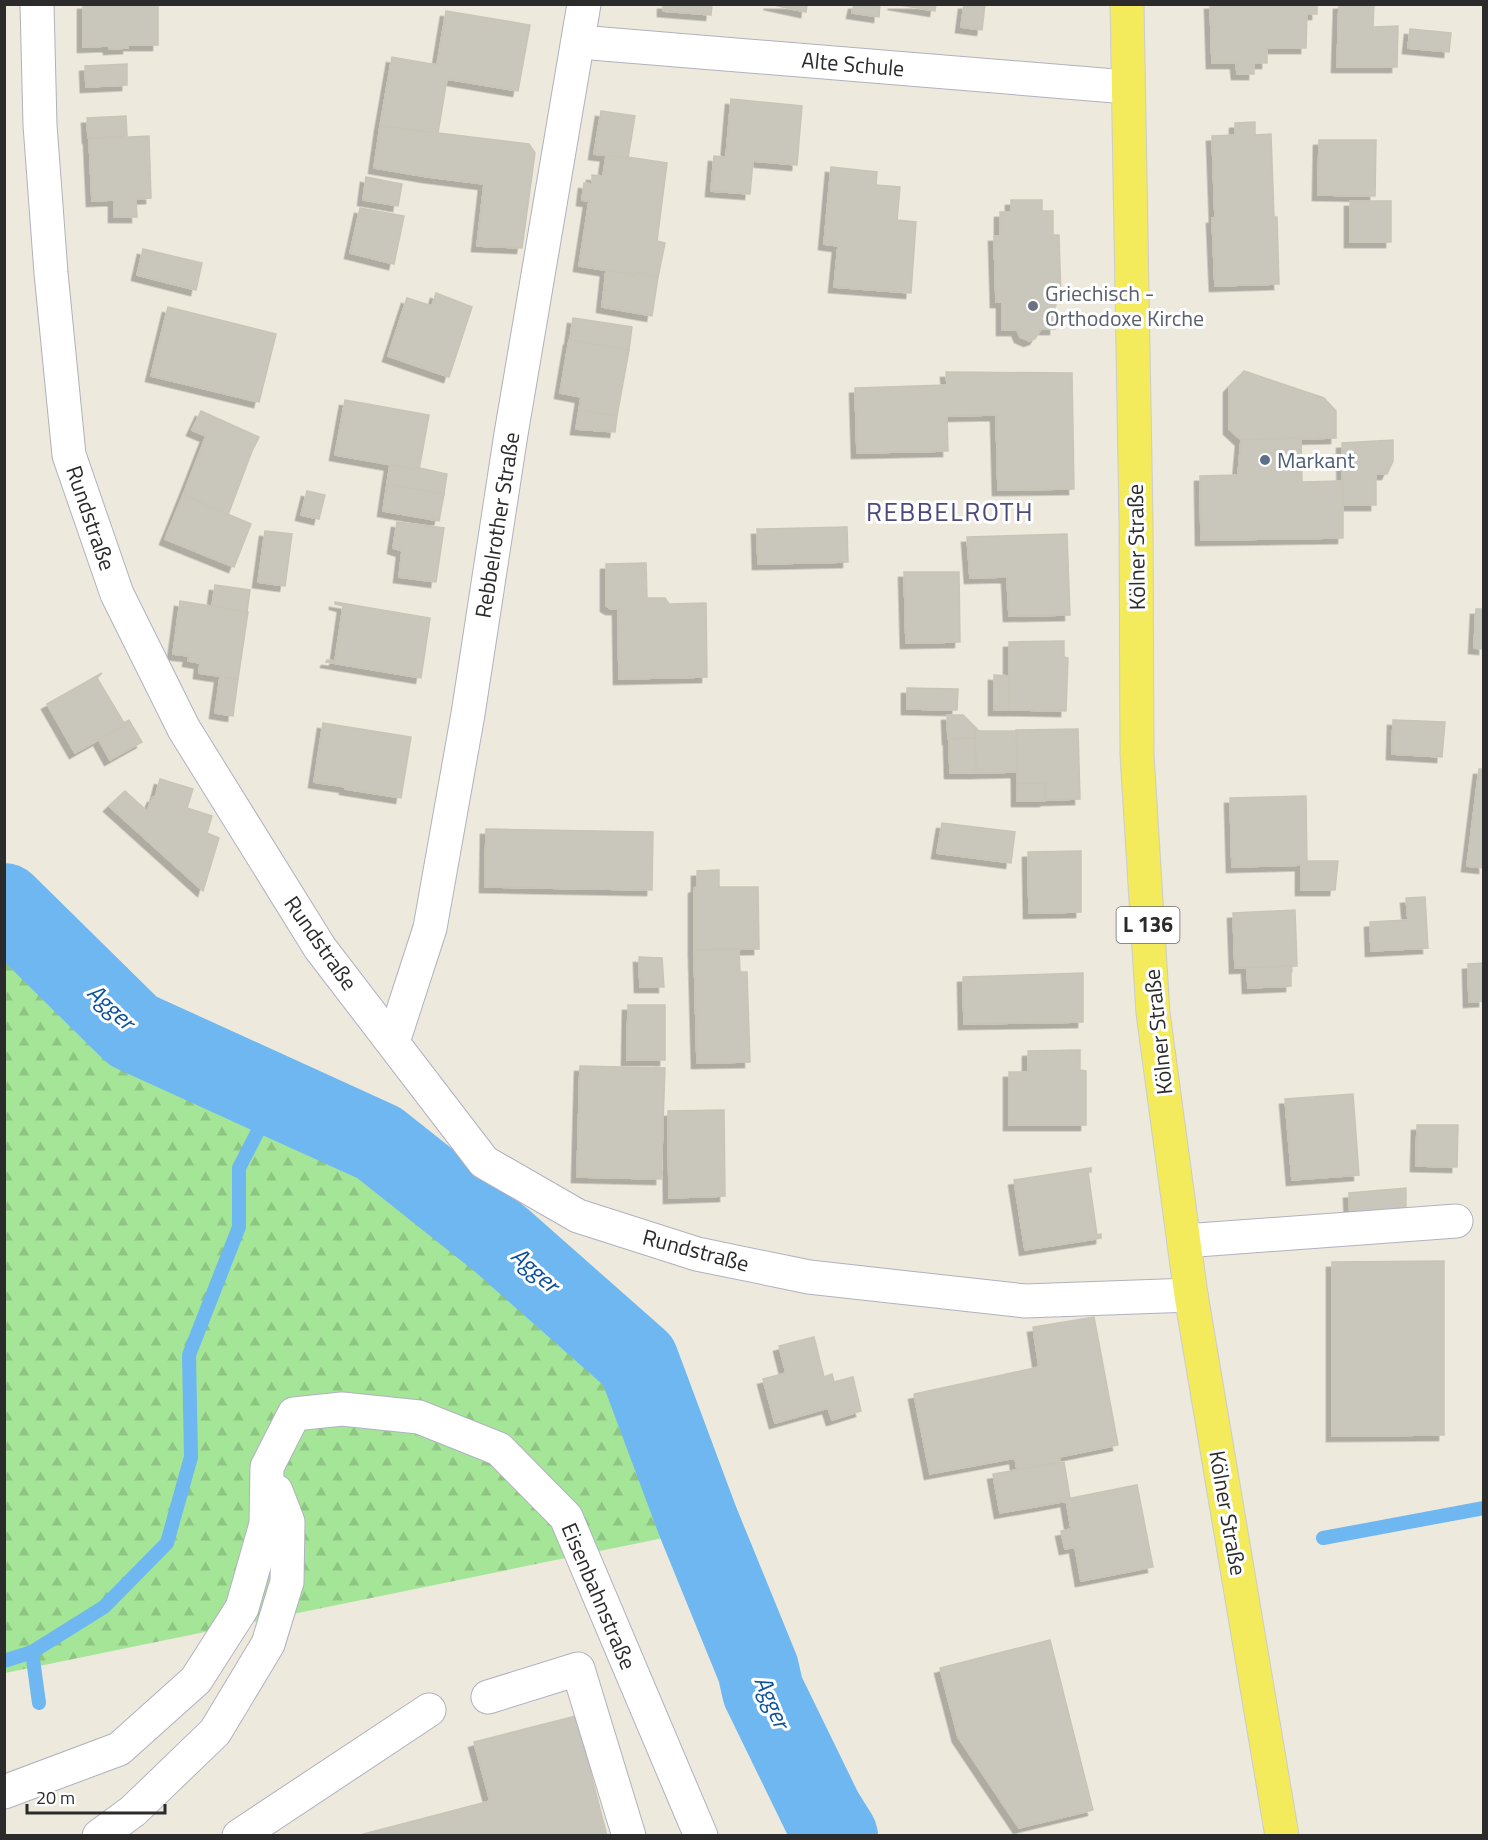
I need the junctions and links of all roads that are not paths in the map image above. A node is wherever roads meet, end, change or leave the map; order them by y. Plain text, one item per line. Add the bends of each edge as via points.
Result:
1 (37, 4) edge
2 (585, 4) edge
3 (1127, 4) edge
4 (579, 42) junction
5 (1127, 87) junction
6 (393, 1042) junction
7 (1456, 1221) dead end
8 (1184, 1240) junction
9 (1191, 1295) junction
10 (267, 1467) junction
11 (488, 1697) dead end
12 (429, 1710) dead end
13 (4, 1792) edge
14 (99, 1836) edge
15 (239, 1836) edge
16 (629, 1836) edge
17 (701, 1836) edge
18 (1282, 1836) edge

1 - 6 street, Rundstraße via 40,125 51,273 69,455 76,476 117,594 184,729 320,948
2 - 4 street, Rebbelrother Straße
3 - 5 main road, Kölner Straße / L 136
4 - 5 street, Alte Schule
4 - 6 street, Rebbelrother Straße via 430,928
5 - 8 main road, Kölner Straße / L 136 via 1137,755 1154,1013
6 - 9 street, Rundstraße via 484,1162 578,1216 621,1230 697,1254 820,1278 1025,1301
7 - 8 street
8 - 9 main road, Kölner Straße / L 136
9 - 18 main road, Kölner Straße / L 136
10 - 13 street, Eisenbahnstraße via 266,1524 242,1608 196,1680 119,1749
10 - 14 street via 288,1522 287,1582 268,1644 216,1732 134,1811
10 - 17 street, Eisenbahnstraße via 294,1414 342,1409 418,1417 499,1449 566,1517
11 - 16 street via 578,1669
12 - 15 street

